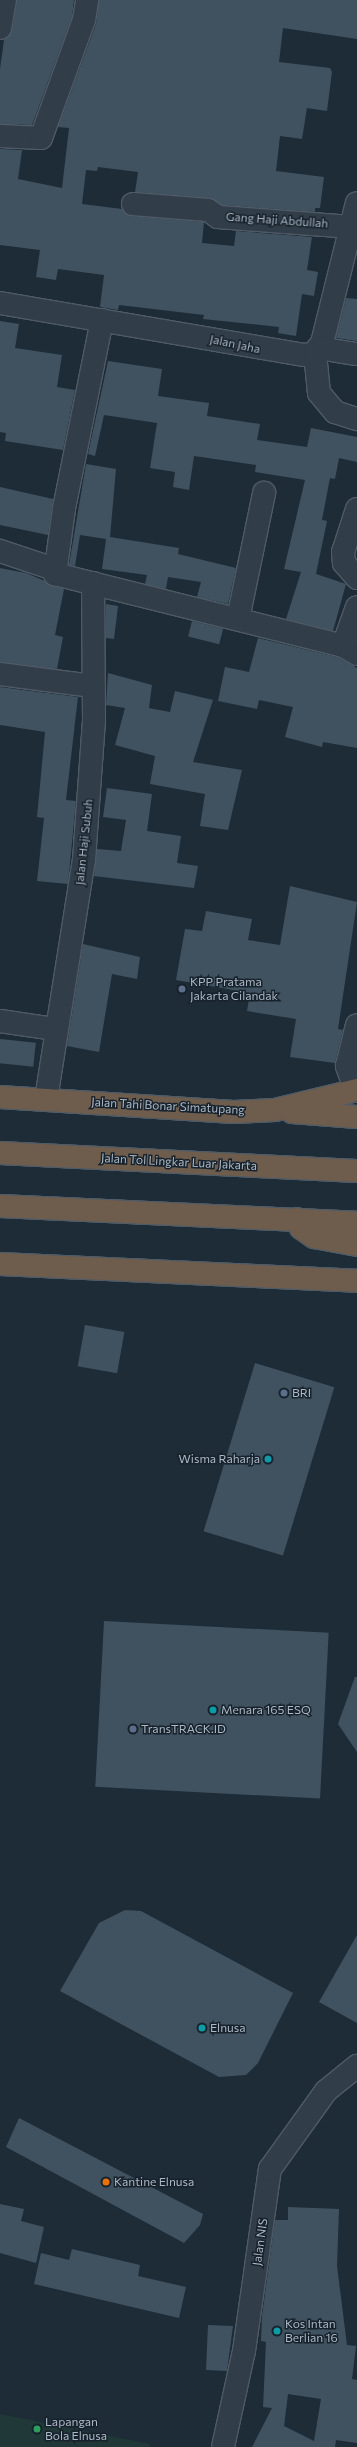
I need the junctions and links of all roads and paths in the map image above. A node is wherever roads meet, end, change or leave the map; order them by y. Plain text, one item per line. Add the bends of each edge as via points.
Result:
1 (5, 0) edge
2 (87, 0) edge
3 (0, 28) edge
4 (0, 136) edge
5 (357, 203) edge
6 (133, 204) dead end
7 (352, 241) edge
8 (0, 303) edge
9 (102, 320) junction
10 (317, 350) junction
11 (357, 354) edge
12 (357, 419) edge
13 (264, 493) dead end
14 (357, 509) edge
15 (0, 551) edge
16 (54, 569) junction
17 (357, 578) edge
18 (93, 583) junction
19 (357, 607) edge
20 (238, 620) junction
21 (350, 650) edge
22 (0, 674) edge
23 (93, 686) junction
24 (0, 1020) edge
25 (357, 1025) edge
26 (55, 1029) junction
27 (356, 1090) edge
28 (0, 1097) edge
29 (46, 1099) junction
30 (275, 1110) junction
31 (357, 1118) edge
32 (0, 1153) edge
33 (351, 1169) edge
34 (0, 1206) edge
35 (297, 1219) junction
36 (357, 1223) edge
37 (357, 1245) edge
38 (0, 1264) edge
39 (357, 1281) edge
40 (357, 2066) edge
41 (223, 2447) edge

1 - 3 street
2 - 4 street via 84,20 41,138
5 - 7 street
6 - 7 street, Gang Haji Abdullah via 208,210 218,217
7 - 10 street
8 - 9 street, Jalan Jaha
9 - 10 street, Jalan Jaha via 293,356
9 - 16 street
10 - 11 street, Jalan Jaha
10 - 12 street via 319,393 335,412
13 - 20 street
14 - 17 street via 343,552 344,563
15 - 16 street
16 - 18 street via 58,577
18 - 20 street
18 - 23 street, Jalan Haji Subuh
19 - 21 street
20 - 21 street
22 - 23 street
23 - 26 street, Jalan Haji Subuh via 94,721 84,860
24 - 26 street
25 - 27 street via 347,1066
26 - 29 street, Jalan Haji Subuh
27 - 30 highway, Jalan Tahi Bonar Simatupang
28 - 29 highway, Jalan Tahi Bonar Simatupang
29 - 30 highway, Jalan Tahi Bonar Simatupang via 234,1112
30 - 31 highway
32 - 33 highway, Jalan Tol Lingkar Luar Jakarta
34 - 35 highway
35 - 36 highway
35 - 37 highway via 301,1228 314,1237
38 - 39 highway
40 - 41 street, Jalan NIS via 326,2091 270,2169 244,2351

